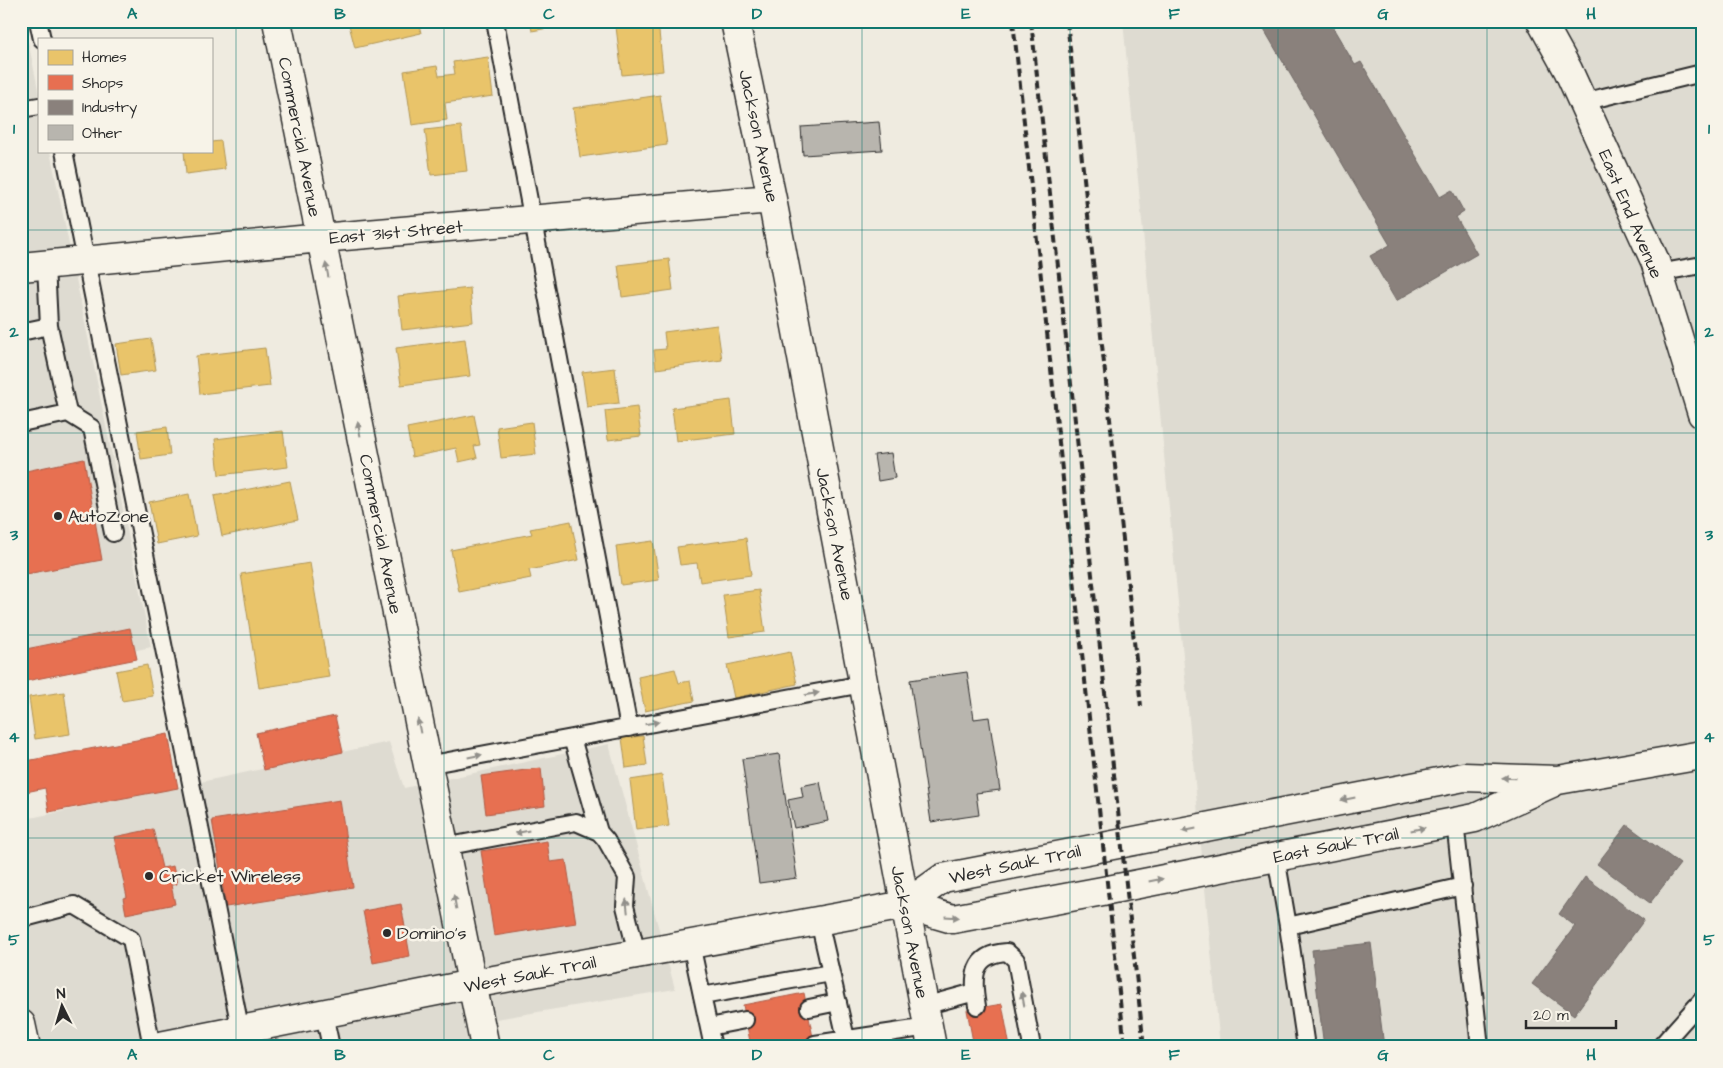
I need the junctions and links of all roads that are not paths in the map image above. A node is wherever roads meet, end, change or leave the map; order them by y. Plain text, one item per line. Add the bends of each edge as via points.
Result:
1 (38, 21) edge
2 (277, 21) edge
3 (496, 21) edge
4 (735, 21) edge
5 (1541, 21) edge
6 (42, 38) edge
7 (1701, 78) edge
8 (1583, 102) junction
9 (38, 106) edge
10 (21, 109) edge
11 (64, 152) edge
12 (772, 199) junction
13 (535, 221) junction
14 (320, 238) junction
15 (86, 261) junction
16 (1702, 265) edge
17 (34, 266) edge
18 (1658, 273) junction
19 (49, 326) junction
20 (21, 332) edge
21 (68, 414) junction
22 (1702, 414) edge
23 (21, 423) edge
24 (113, 533) dead end
25 (864, 684) junction
26 (629, 728) junction
27 (572, 738) junction
28 (1702, 755) edge
29 (427, 765) junction
30 (1558, 780) junction
31 (1455, 822) junction
32 (599, 832) junction
33 (1102, 846) joint
34 (444, 847) junction
35 (1276, 857) junction
36 (1462, 886) junction
37 (1108, 890) joint
38 (905, 905) junction
39 (21, 919) edge
40 (819, 921) junction
41 (1288, 926) junction
42 (690, 944) junction
43 (637, 954) junction
44 (831, 973) junction
45 (472, 984) junction
46 (702, 996) junction
47 (1702, 1000) edge
48 (838, 1002) junction
49 (808, 1008) dead end
50 (324, 1014) junction
51 (746, 1020) dead end
52 (21, 1024) edge
53 (928, 1026) edge
54 (709, 1027) junction
55 (241, 1039) edge
56 (847, 1043) edge
57 (816, 1044) dead end
58 (26, 1047) edge
59 (153, 1047) edge
60 (331, 1047) edge
61 (485, 1047) edge
62 (713, 1047) edge
63 (1032, 1047) edge
64 (1306, 1047) edge
65 (1480, 1047) edge
66 (1660, 1047) edge

1 - 6 lane
2 - 14 street, Commercial Avenue
3 - 13 lane
4 - 12 street, Jackson Avenue
5 - 8 street, East End Avenue
7 - 8 lane
8 - 18 street, East End Avenue
9 - 10 lane
11 - 15 lane
12 - 13 street, East 31st Street
12 - 25 street, Jackson Avenue
13 - 14 street, East 31st Street
13 - 26 lane
14 - 15 street, East 31st Street
29 -> 14 street, Commercial Avenue
15 - 17 street, East 31st Street
15 - 55 lane
16 - 18 lane
17 - 19 lane
18 - 22 street, East End Avenue
19 - 20 lane
19 - 21 lane
21 - 23 lane
21 - 24 lane via 92,428
26 -> 25 lane
25 - 38 street, Jackson Avenue
26 - 27 lane
29 -> 27 lane
27 - 32 lane
28 - 30 street, East Sauk Trail
29 - 34 street, Commercial Avenue
30 - 31 street, East Sauk Trail via 1475,818
30 -> 33 street, East Sauk Trail via 1464,777
35 -> 31 street, East Sauk Trail
31 - 36 lane
32 -> 34 lane via 576,822
43 -> 32 lane via 625,906 626,877
33 - 38 street, West Sauk Trail via 943,878
45 -> 34 street, Commercial Avenue
37 -> 35 street, East Sauk Trail
35 - 41 lane
36 - 41 lane
36 - 65 lane
38 -> 37 street, West Sauk Trail via 953,919
38 - 40 street, West Sauk Trail
38 - 53 street, Jackson Avenue
39 - 59 lane via 74,904 132,939
40 - 42 street, West Sauk Trail
40 - 44 lane
41 - 64 lane
42 - 43 street, West Sauk Trail
42 - 46 lane
43 - 45 street, West Sauk Trail
44 - 46 lane
44 - 48 lane
45 - 50 street, West Sauk Trail
45 - 61 street, Commercial Avenue
46 - 54 lane
47 - 66 lane
48 - 49 lane
48 - 56 lane
50 - 55 street, West Sauk Trail
50 - 60 lane
51 - 54 lane
52 - 58 street
53 - 56 lane
63 -> 53 lane via 1016,960 1007,952 993,953 981,961 976,971 976,999
54 - 62 lane
55 - 59 street, West Sauk Trail
56 - 57 lane

